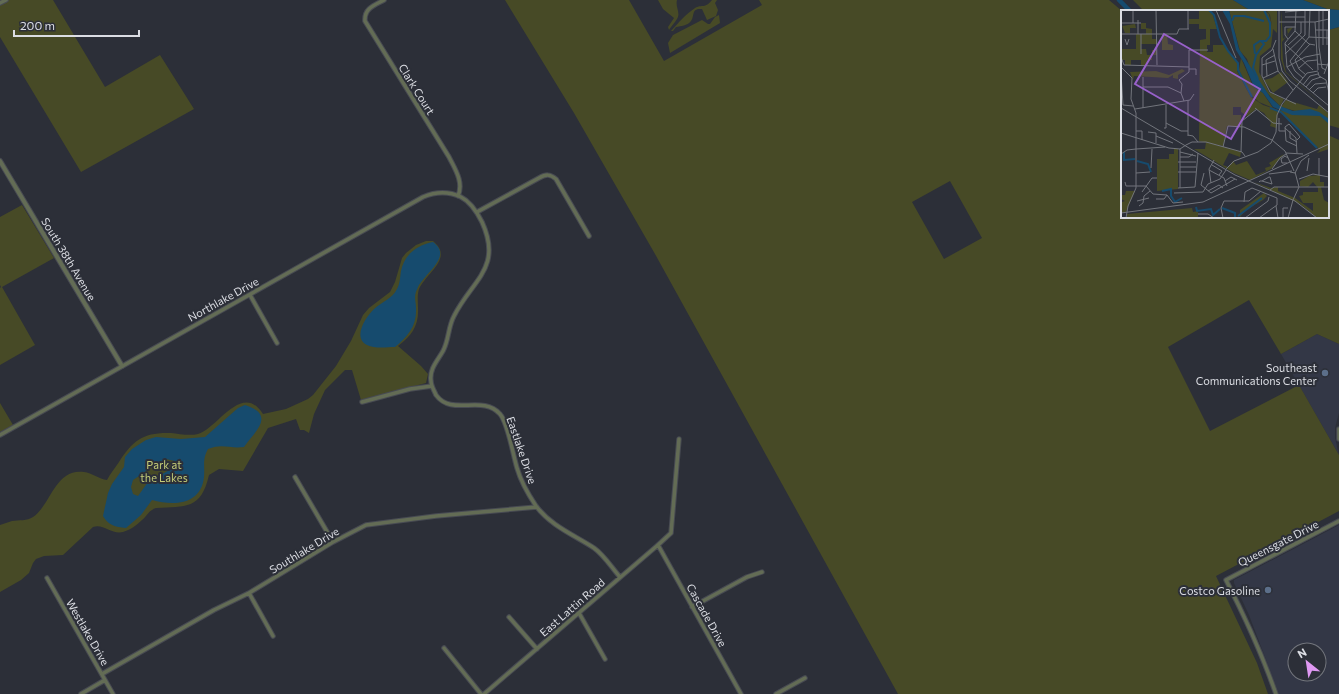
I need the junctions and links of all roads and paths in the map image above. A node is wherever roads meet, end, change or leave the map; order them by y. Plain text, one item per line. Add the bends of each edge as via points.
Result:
1 (6, 0) edge
2 (384, 0) edge
3 (0, 3) edge
4 (0, 161) edge
5 (458, 196) junction
6 (477, 212) junction
7 (589, 236) dead end
8 (250, 295) junction
9 (277, 343) dead end
10 (122, 366) junction
11 (432, 386) junction
12 (362, 402) dead end
13 (1339, 429) edge
14 (0, 435) edge
15 (679, 439) dead end
16 (1339, 439) edge
17 (295, 477) dead end
18 (537, 508) junction
19 (1339, 521) edge
20 (333, 542) junction
21 (658, 545) junction
22 (762, 572) dead end
23 (620, 577) junction
24 (47, 578) dead end
25 (249, 593) junction
26 (692, 607) junction
27 (579, 613) junction
28 (509, 617) dead end
29 (273, 636) dead end
30 (444, 648) dead end
31 (537, 649) junction
32 (605, 659) dead end
33 (102, 674) junction
34 (805, 678) dead end
35 (105, 680) junction
36 (81, 694) edge
37 (113, 694) edge
38 (482, 694) edge
39 (741, 694) edge
40 (776, 694) edge
41 (1276, 694) edge

1 - 3 street
2 - 5 street, Clark Court via 366,11 365,21 448,157 459,180
4 - 10 street, South 38th Avenue
5 - 6 street via 466,200
5 - 8 street, Northlake Drive via 440,193 423,197
6 - 7 street via 549,175 558,182
6 - 11 street via 488,237 487,263 452,320 444,349 432,371
8 - 9 street
8 - 10 street, Northlake Drive
10 - 14 street, Northlake Drive
11 - 12 street
11 - 18 street, Eastlake Drive via 437,396 445,403 459,406 484,405 500,414 520,478
13 - 16 street
15 - 21 street, East Lattin Road via 671,533
17 - 20 street
18 - 20 street, Southlake Drive via 436,516 366,525
18 - 23 street, Eastlake Drive via 562,530 595,549
19 - 41 street, Queensgate Drive via 1226,580 1253,634
20 - 25 street, Southlake Drive
21 - 23 street, East Lattin Road
21 - 26 street, Cascade Drive
22 - 26 street via 747,576
23 - 27 street, East Lattin Road
24 - 33 street, Westlake Drive
25 - 29 street
25 - 33 street, Southlake Drive via 214,610
26 - 39 street, Cascade Drive
27 - 31 street, East Lattin Road
27 - 32 street
28 - 31 street
30 - 38 street
31 - 38 street, East Lattin Road
33 - 35 street, Westlake Drive
34 - 40 street
35 - 36 street
35 - 37 street, Westlake Drive

